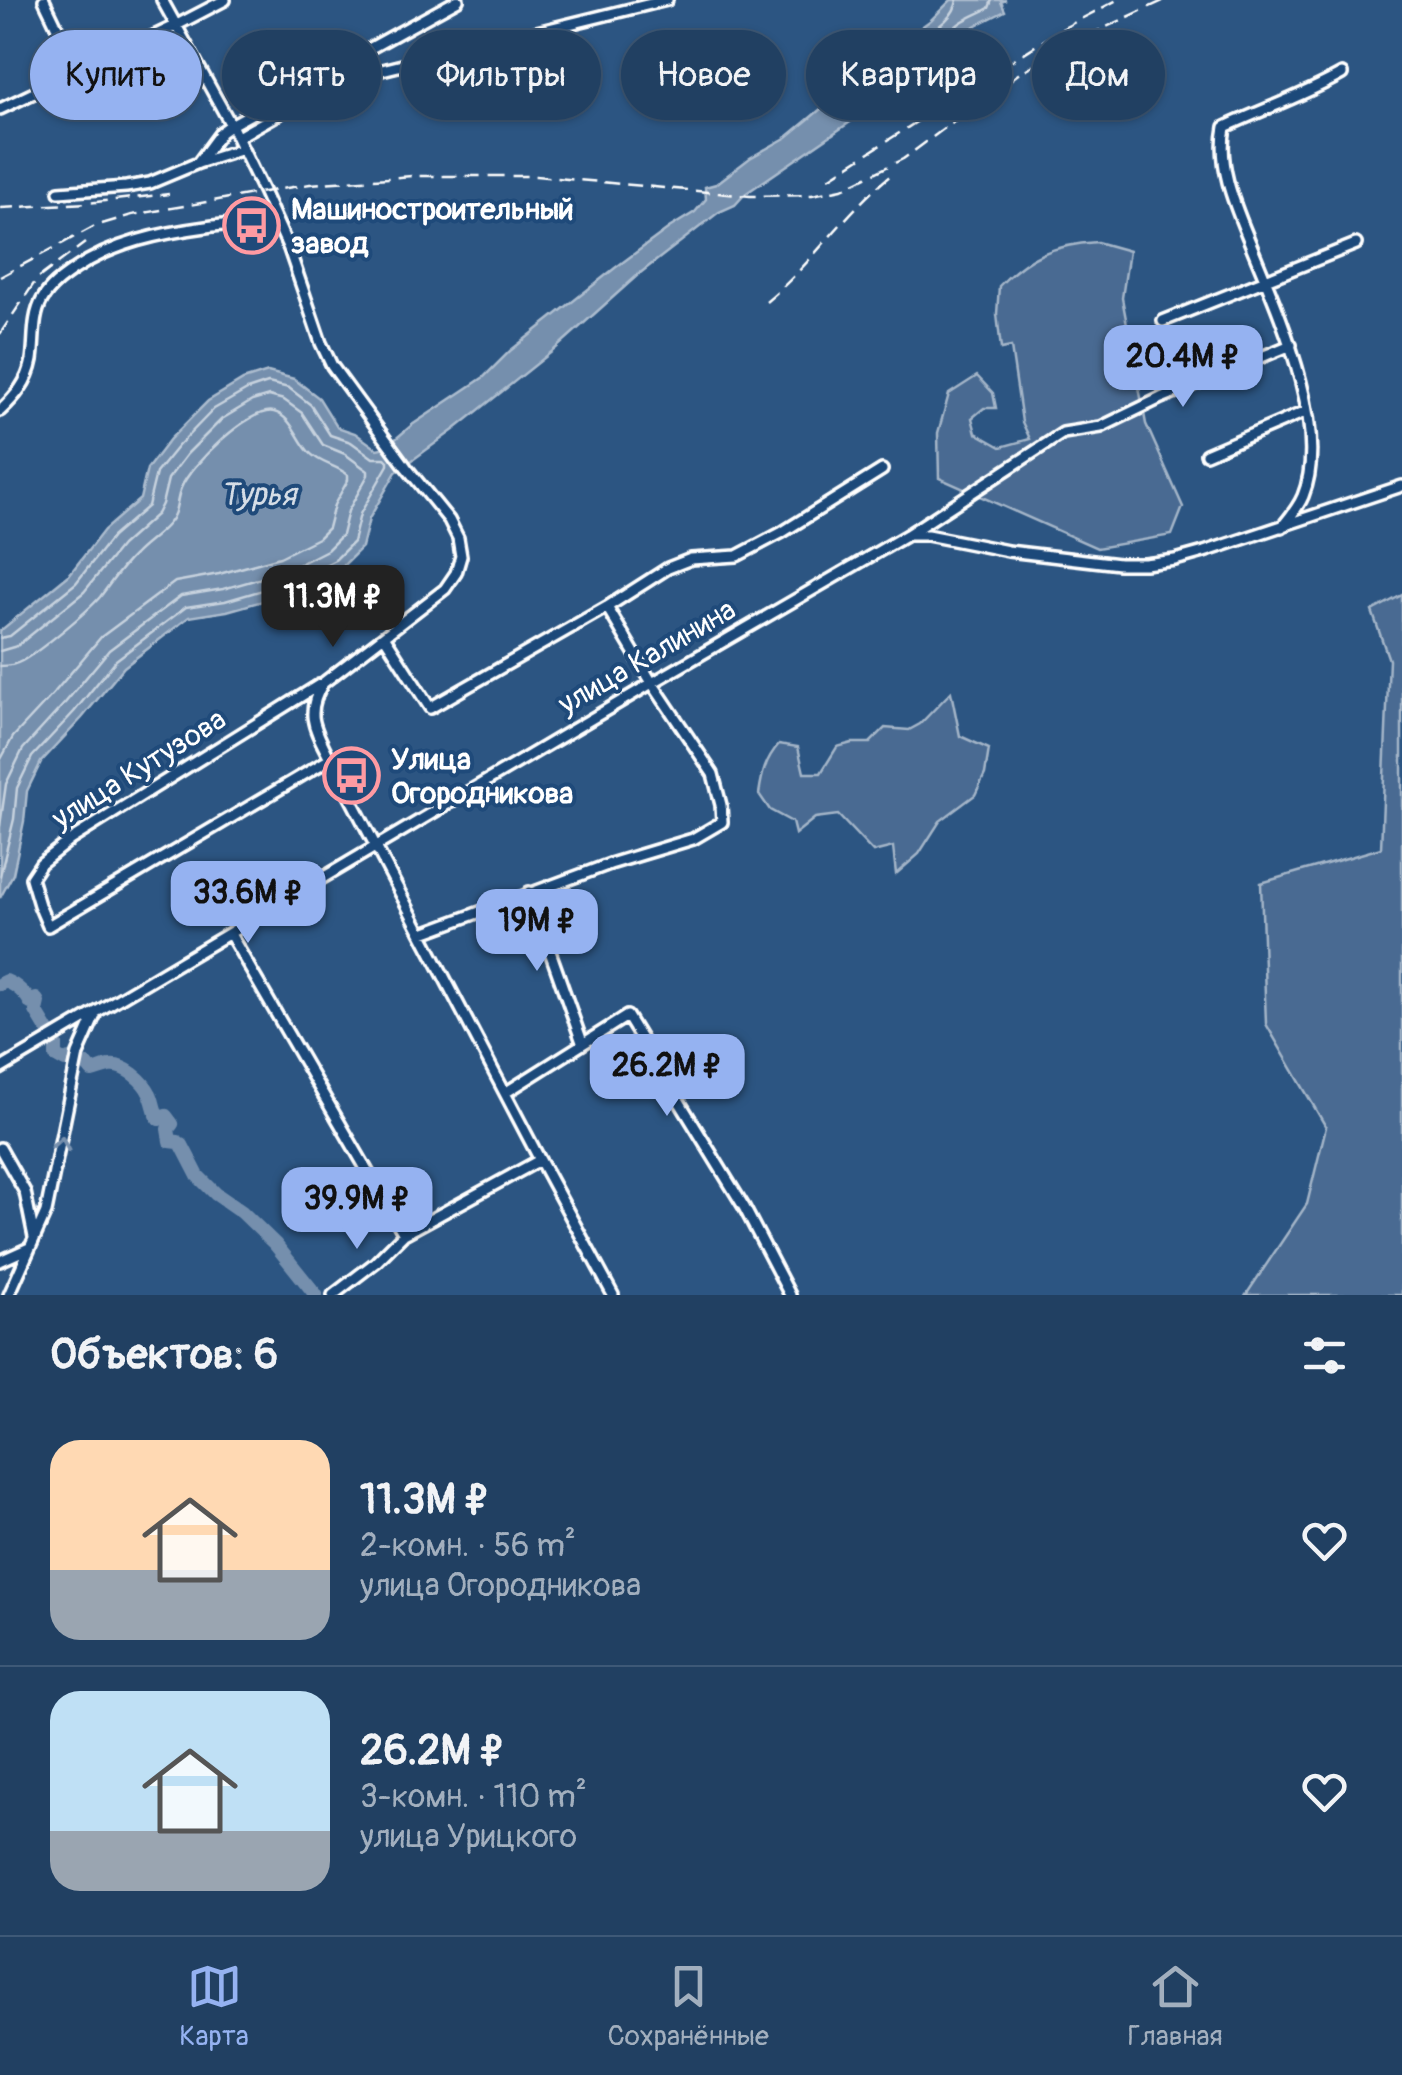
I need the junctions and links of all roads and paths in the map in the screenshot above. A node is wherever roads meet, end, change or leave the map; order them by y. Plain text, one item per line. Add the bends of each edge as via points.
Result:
1 (44, 0) edge
2 (162, 0) edge
3 (226, 0) edge
4 (458, 0) edge
5 (667, 0) edge
6 (175, 26) junction
7 (58, 30) edge
8 (166, 30) edge
9 (381, 42) edge
10 (381, 71) edge
11 (1342, 74) dead end
12 (30, 94) edge
13 (0, 109) edge
14 (238, 120) edge
15 (268, 120) edge
16 (231, 124) junction
17 (238, 138) junction
18 (243, 149) junction
19 (198, 164) junction
20 (59, 192) dead end
21 (274, 216) junction
22 (1356, 244) dead end
23 (1265, 280) junction
24 (1163, 321) dead end
25 (1291, 345) junction
26 (1306, 411) junction
27 (0, 412) edge
28 (1206, 454) dead end
29 (882, 470) dead end
30 (1402, 486) edge
31 (1282, 527) junction
32 (907, 535) junction
33 (607, 607) junction
34 (384, 636) junction
35 (323, 682) junction
36 (652, 683) junction
37 (330, 759) junction
38 (378, 846) junction
39 (529, 892) junction
40 (423, 933) junction
41 (230, 934) junction
42 (98, 1010) junction
43 (582, 1042) junction
44 (0, 1069) edge
45 (505, 1093) junction
46 (0, 1148) edge
47 (540, 1160) junction
48 (404, 1234) junction
49 (32, 1243) junction
50 (0, 1262) edge
51 (9, 1295) edge
52 (333, 1295) edge
53 (613, 1295) edge
54 (790, 1295) edge

1 - 7 street
2 - 6 street
3 - 6 street
4 - 9 street
5 - 10 street
6 - 8 street
6 - 16 street
11 - 23 street via 1225,127 1233,201
12 - 13 street
14 - 16 street
15 - 17 street
16 - 17 street
16 - 19 street
17 - 18 street
18 - 19 street
18 - 21 street
19 - 20 street via 150,183
21 - 27 street via 141,240 62,278 40,303 24,382
21 - 34 street via 332,366 458,538 456,572 445,589
22 - 23 street
23 - 24 street
23 - 25 street
25 - 26 street
25 - 32 street, улица Калинина via 1101,427 1063,433
26 - 28 street
26 - 31 street via 1308,483
29 - 33 street via 736,556 668,568
30 - 31 street
31 - 32 street via 1145,564
32 - 36 street, улица Калинина
33 - 34 street via 430,708
33 - 36 street
34 - 35 street
35 - 37 street via 312,718
35 - 37 street, улица Кутузова via 41,863 32,878 48,926
36 - 38 street, улица Калинина
36 - 39 street via 712,774 722,822 693,839
37 - 38 street
38 - 40 street
38 - 41 street, улица Калинина
39 - 40 street
39 - 43 street
40 - 45 street
41 - 42 street, улица Калинина
41 - 48 street
42 - 44 street, улица Калинина
49 -> 42 street via 46,1212 78,1054
43 - 45 street
43 - 54 street via 626,1016
45 - 47 street
46 - 49 street via 25,1192
47 - 48 street
47 - 53 street
48 - 52 street
49 - 50 street
49 - 51 street

